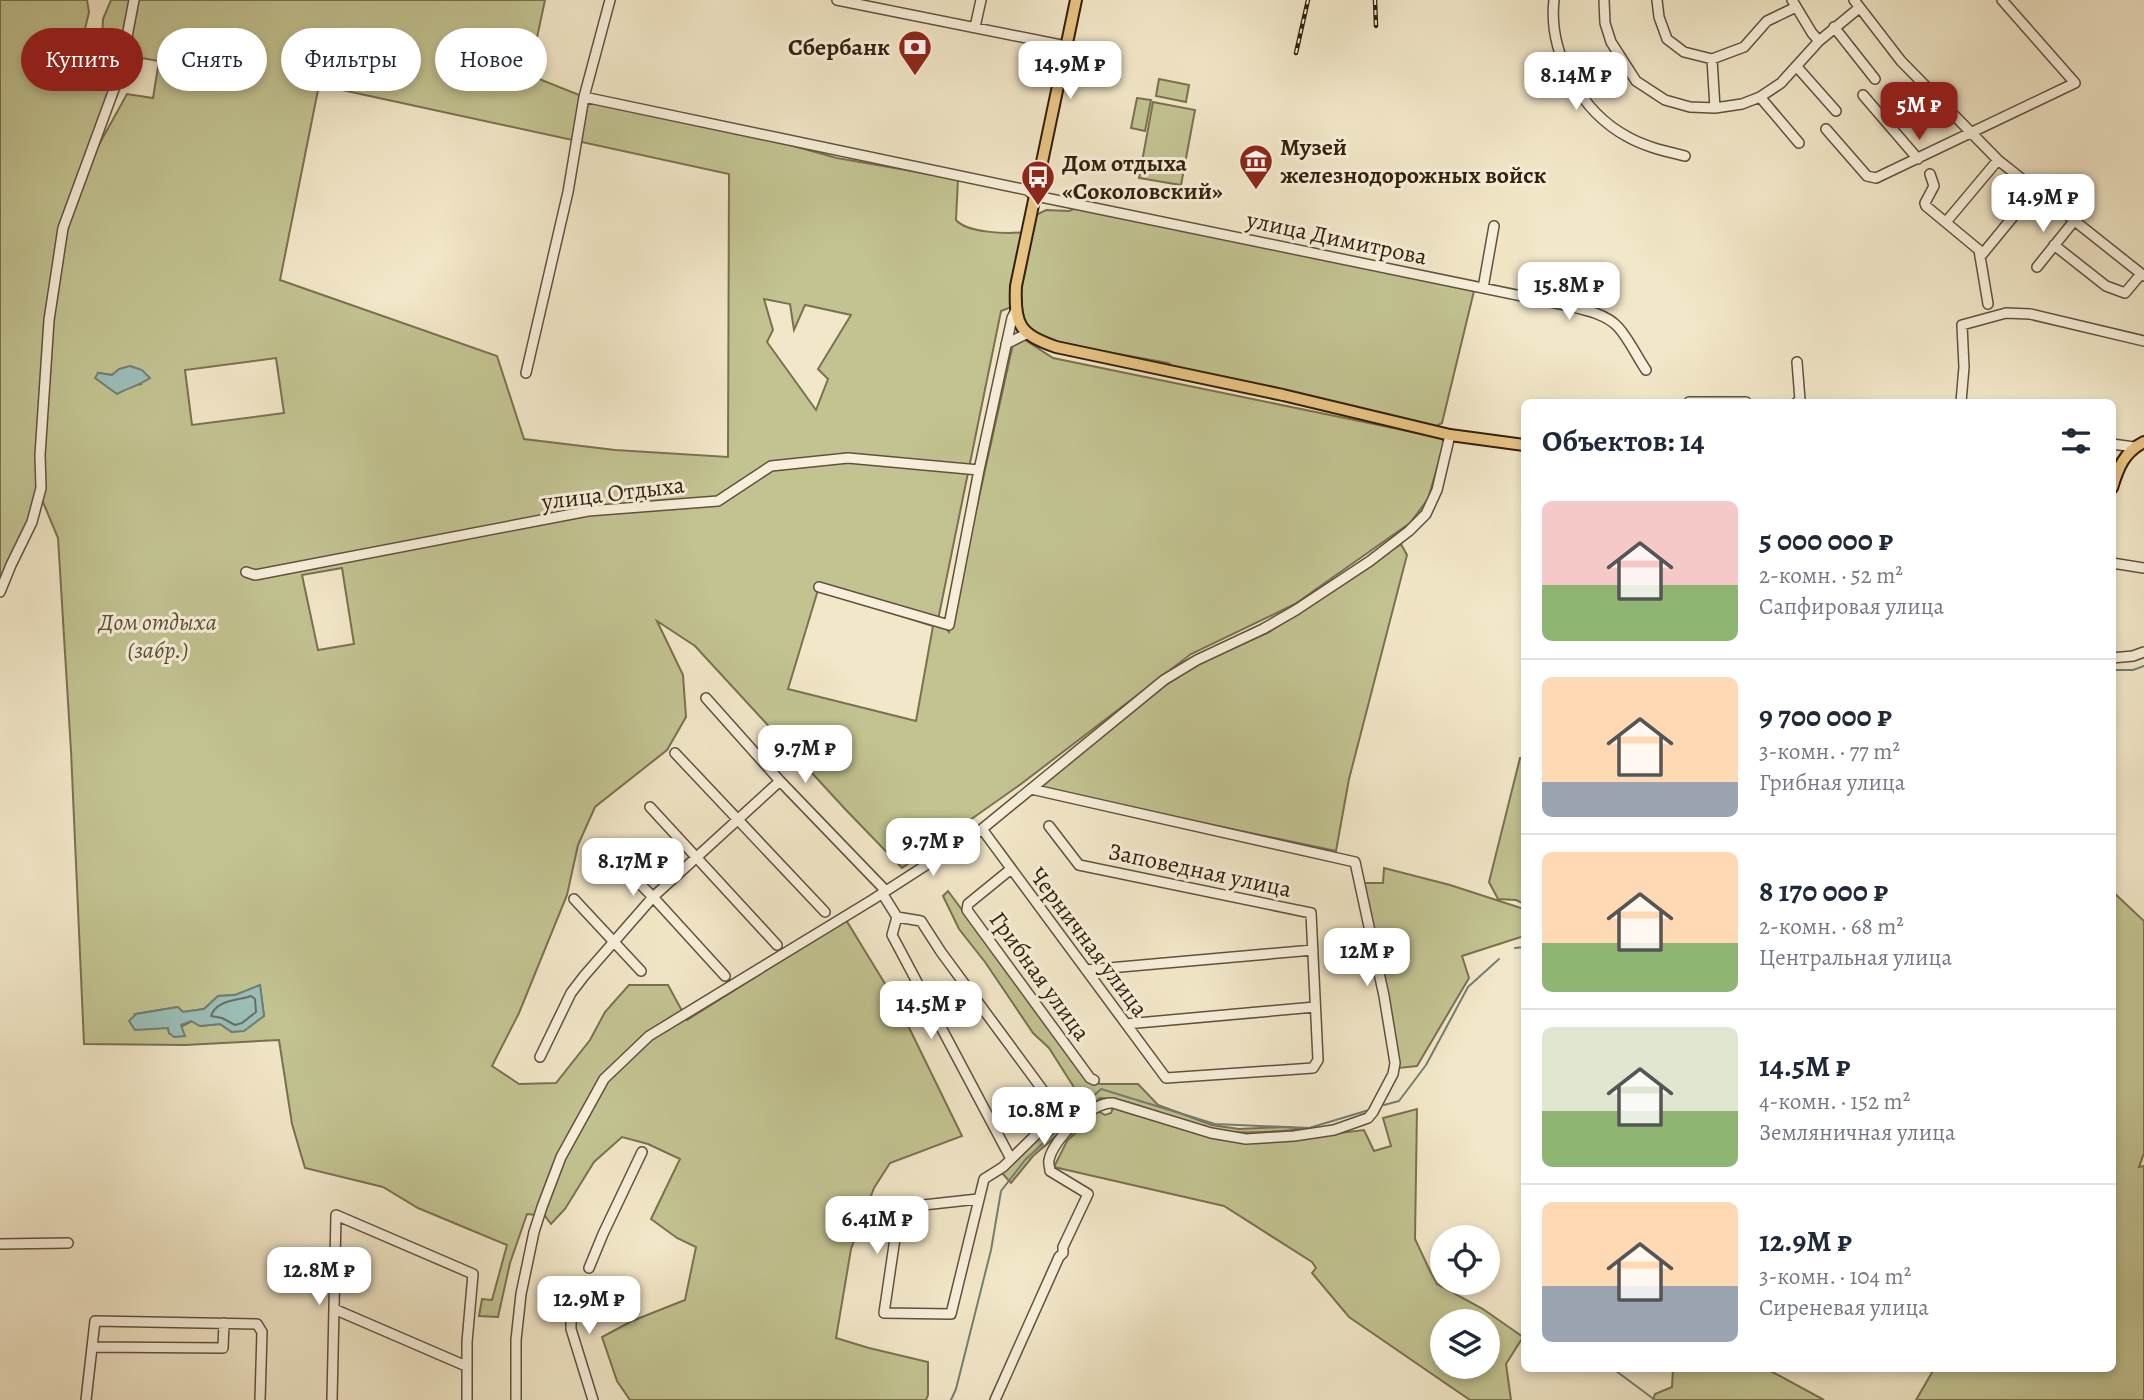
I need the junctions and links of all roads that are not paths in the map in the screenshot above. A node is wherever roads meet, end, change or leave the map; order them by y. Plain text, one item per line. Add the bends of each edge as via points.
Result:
1 (134, 0) edge
2 (610, 0) edge
3 (837, 0) edge
4 (981, 0) edge
5 (1076, 0) edge
6 (1554, 0) edge
7 (1604, 0) edge
8 (1657, 0) edge
9 (2002, 0) edge
10 (1794, 3) edge
11 (1857, 4) edge
12 (975, 27) junction
13 (1834, 27) junction
14 (1819, 41) junction
15 (1066, 46) junction
16 (1712, 59) junction
17 (1797, 67) junction
18 (1875, 79) dead end
19 (1863, 95) dead end
20 (584, 97) junction
21 (1760, 97) junction
22 (1715, 108) junction
23 (1836, 111) dead end
24 (1826, 129) dead end
25 (1970, 131) junction
26 (1799, 143) dead end
27 (1685, 156) dead end
28 (1918, 159) junction
29 (1998, 160) junction
30 (1930, 174) dead end
31 (2035, 190) junction
32 (1034, 195) junction
33 (2074, 221) junction
34 (1946, 222) junction
35 (1494, 226) dead end
36 (2054, 245) junction
37 (1980, 257) junction
38 (2037, 267) dead end
39 (2142, 275) edge
40 (1483, 288) junction
41 (1988, 304) dead end
42 (1016, 310) junction
43 (1026, 334) junction
44 (2144, 341) edge
45 (1006, 344) junction
46 (1797, 362) dead end
47 (1646, 370) dead end
48 (526, 373) dead end
49 (1800, 399) edge
50 (1961, 399) edge
51 (1450, 435) junction
52 (2116, 444) edge
53 (2139, 444) edge
54 (1521, 445) edge
55 (979, 470) junction
56 (2116, 476) edge
57 (2116, 564) edge
58 (2144, 568) edge
59 (246, 572) dead end
60 (819, 587) dead end
61 (0, 592) edge
62 (2144, 652) edge
63 (2116, 658) edge
64 (706, 698) dead end
65 (675, 753) dead end
66 (780, 781) junction
67 (1031, 789) junction
68 (650, 807) dead end
69 (739, 820) junction
70 (1049, 825) dead end
71 (982, 829) junction
72 (607, 851) dead end
73 (696, 859) junction
74 (1011, 869) junction
75 (884, 892) junction
76 (653, 897) junction
77 (574, 899) dead end
78 (825, 912) dead end
79 (897, 917) junction
80 (615, 942) junction
81 (777, 945) dead end
82 (1312, 950) junction
83 (641, 971) dead end
84 (1086, 971) junction
85 (724, 976) dead end
86 (1315, 1007) junction
87 (1126, 1024) junction
88 (540, 1057) dead end
89 (1166, 1078) joint
90 (1094, 1080) dead end
91 (642, 1152) dead end
92 (1011, 1159) junction
93 (978, 1199) junction
94 (68, 1243) dead end
95 (0, 1244) edge
96 (589, 1268) dead end
97 (621, 1287) dead end
98 (334, 1309) junction
99 (224, 1323) junction
100 (92, 1348) junction
101 (466, 1366) junction
102 (86, 1400) edge
103 (260, 1400) edge
104 (332, 1400) edge
105 (467, 1400) edge
106 (516, 1400) edge
107 (593, 1400) edge
108 (995, 1400) edge

1 - 61 street via 120,73 63,228 49,320 41,488 32,522
2 - 20 street
3 - 12 street
4 - 12 street
5 - 15 main road
6 - 27 street via 1556,38 1581,95 1601,118 1626,136
7 - 22 street via 1611,42 1636,81 1665,100
8 - 16 street via 1667,39 1684,52
9 - 25 street via 2075,83
10 - 14 street
10 - 16 street via 1766,22 1744,47
11 - 13 street
11 - 25 street via 1901,61
12 - 15 street
13 - 14 street
13 - 18 street
14 - 17 street
15 - 32 main road
16 - 22 street
17 - 21 street
17 - 23 street
19 - 28 street
20 - 32 street, улица Димитрова
20 - 48 street via 568,192
21 - 22 street
21 - 26 street
24 - 28 street via 1872,178
25 - 28 street
25 - 29 street
29 - 31 street
29 - 34 street
30 - 34 street via 1934,186 1925,203
31 - 33 street
31 - 37 street
32 - 40 street, улица Димитрова
32 - 42 main road via 1016,286
33 - 36 street
33 - 39 street
34 - 37 street via 1979,250
35 - 40 street
36 - 38 street
36 - 39 street via 2106,286 2125,293
37 - 41 street
40 - 47 street, улица Димитрова via 1609,320
42 - 43 main road
42 - 45 street
43 - 45 street
43 - 51 main road via 1056,348
44 - 50 street via 2029,314 2006,313 1962,325
45 - 55 street
46 - 49 street
51 - 54 main road
51 - 67 street via 1437,490 1426,514 1409,531 1296,610 1164,680
52 - 53 street
53 - 56 main road via 2121,462
55 - 59 street, улица Отдыха via 848,458 771,466 718,501 588,511 255,575
55 - 60 street via 949,625
57 - 58 street
62 - 63 street
64 - 66 street
65 - 69 street
66 - 69 street
66 - 75 street
67 - 71 street
67 - 108 street via 1354,862 1395,1058 1393,1074 1368,1118 1334,1130 1233,1138 1113,1103 1088,1111 1055,1147 1048,1162 1050,1171 1088,1194
68 - 73 street
69 - 73 street
69 - 78 street
70 - 82 street, Заповедная улица via 1079,865 1311,913
71 - 74 street, Черничная улица
71 - 75 street
72 - 76 street
73 - 76 street
73 - 81 street
74 - 84 street, Черничная улица
74 - 90 street, Грибная улица via 968,904 967,910
75 - 79 street
75 - 106 street via 649,1036 604,1079 561,1157 534,1232 516,1340
76 - 80 street
76 - 85 street
77 - 80 street
79 - 92 street via 892,935
79 - 92 street via 921,921 1056,1108 1057,1114
80 - 83 street
80 - 88 street via 571,993
82 - 84 street
82 - 86 street, Заповедная улица
84 - 87 street, Черничная улица
86 - 87 street
86 - 89 street, Заповедная улица via 1318,1060 1313,1068
87 - 89 street, Черничная улица
91 - 96 street
92 - 93 street via 984,1179
93 - 93 street via 900,1211 884,1313 951,1314
94 - 95 street
97 - 107 street via 571,1314 571,1329
98 - 101 street
98 - 101 street via 336,1215 473,1275
98 - 104 street
99 - 100 street via 223,1348
99 - 100 street via 95,1321
99 - 103 street via 257,1324 262,1332
100 - 102 street
101 - 105 street

